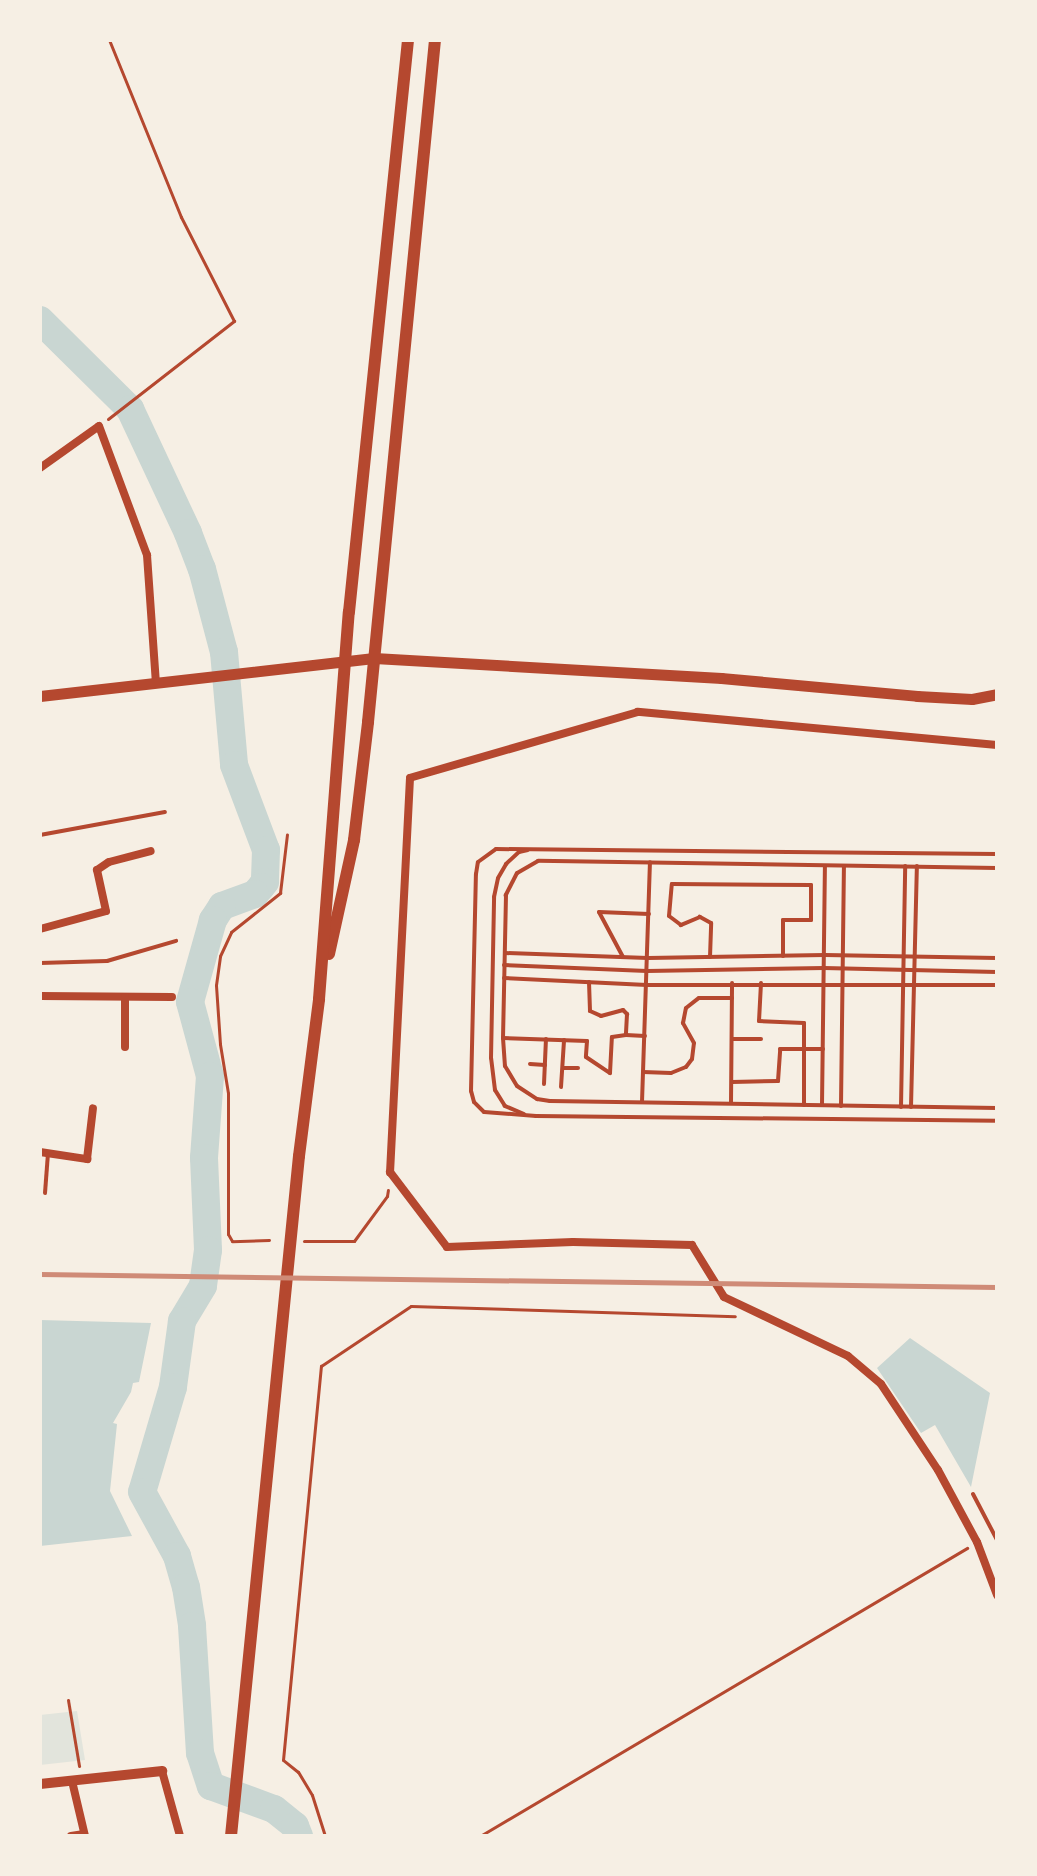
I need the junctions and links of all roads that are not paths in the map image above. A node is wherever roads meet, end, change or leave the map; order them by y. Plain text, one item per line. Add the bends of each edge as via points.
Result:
1 (408, 40) edge
2 (435, 40) edge
3 (40, 468) edge
4 (374, 658) junction
5 (345, 662) junction
6 (156, 683) junction
7 (997, 694) edge
8 (40, 696) edge
9 (997, 745) edge
10 (165, 812) dead end
11 (40, 835) edge
12 (542, 847) junction
13 (151, 851) dead end
14 (997, 854) edge
15 (650, 862) junction
16 (825, 866) junction
17 (844, 866) junction
18 (905, 866) junction
19 (917, 866) junction
20 (997, 868) edge
21 (649, 914) junction
22 (40, 929) edge
23 (176, 941) dead end
24 (505, 953) junction
25 (825, 955) junction
26 (843, 955) junction
27 (783, 956) junction
28 (903, 956) junction
29 (913, 956) junction
30 (623, 957) junction
31 (710, 957) junction
32 (648, 958) junction
33 (997, 958) edge
34 (40, 963) edge
35 (504, 965) junction
36 (824, 968) junction
37 (843, 969) junction
38 (903, 970) junction
39 (914, 970) junction
40 (647, 971) junction
41 (997, 972) edge
42 (504, 978) junction
43 (589, 982) junction
44 (825, 982) junction
45 (843, 982) junction
46 (732, 983) junction
47 (761, 983) junction
48 (903, 984) junction
49 (913, 984) junction
50 (647, 985) junction
51 (997, 985) edge
52 (40, 996) edge
53 (125, 997) junction
54 (172, 997) dead end
55 (732, 998) junction
56 (319, 999) junction
57 (626, 1035) junction
58 (645, 1036) junction
59 (503, 1038) junction
60 (546, 1039) junction
61 (732, 1039) junction
62 (761, 1039) dead end
63 (564, 1040) junction
64 (125, 1047) dead end
65 (804, 1049) junction
66 (823, 1049) junction
67 (530, 1064) dead end
68 (545, 1065) junction
69 (563, 1068) junction
70 (578, 1068) dead end
71 (643, 1072) junction
72 (732, 1082) junction
73 (544, 1084) dead end
74 (561, 1087) dead end
75 (642, 1102) junction
76 (731, 1103) junction
77 (804, 1105) junction
78 (822, 1105) junction
79 (841, 1106) junction
80 (901, 1107) junction
81 (911, 1107) junction
82 (93, 1108) dead end
83 (997, 1108) edge
84 (536, 1116) junction
85 (997, 1121) edge
86 (44, 1153) edge
87 (45, 1193) dead end
88 (973, 1494) dead end
89 (997, 1540) edge
90 (997, 1595) edge
91 (162, 1771) joint
92 (72, 1781) junction
93 (40, 1784) edge
94 (84, 1835) edge
95 (71, 1836) edge
96 (180, 1836) edge
97 (231, 1836) edge

1 - 5 highway
2 - 4 highway
3 - 6 street via 99,426 147,555
4 - 5 main road
4 - 7 main road via 721,678 917,696 972,699
4 - 56 highway via 354,840
5 - 6 main road
5 - 56 highway
6 - 8 main road
9 - 90 street via 638,712 410,778 390,1172 447,1247 692,1245 724,1297 848,1356 881,1384 938,1470 977,1542
10 - 11 lane
12 - 14 lane
12 - 84 lane via 519,852 506,864 494,897 491,1076 505,1106
12 - 84 lane via 496,849 478,862 471,1060 474,1102 484,1112
13 - 22 street via 97,870 106,911
15 - 16 lane
15 - 21 lane
15 - 24 lane via 549,861 527,866 506,895
16 - 17 lane
16 - 25 lane
17 - 18 lane
17 - 26 lane
18 - 19 lane
18 - 28 lane
19 - 20 lane
19 - 29 lane
21 - 30 lane via 599,912
21 - 32 lane
23 - 34 lane via 107,961
24 - 30 lane
24 - 35 lane
25 - 26 lane
25 - 27 lane
25 - 36 lane
26 - 28 lane
26 - 37 lane
27 - 31 lane
27 - 31 lane via 783,920 811,920 811,885 672,884 669,916 681,925 700,917 711,923
28 - 29 lane
28 - 38 lane
29 - 33 lane
29 - 39 lane
30 - 32 lane
31 - 32 lane
32 - 40 lane
35 - 40 lane
35 - 42 lane
36 - 37 lane
36 - 40 lane
36 - 44 lane
37 - 38 lane
37 - 45 lane
38 - 39 lane
38 - 48 lane
39 - 41 lane
39 - 49 lane
40 - 50 lane
42 - 43 lane
42 - 59 lane
43 - 50 lane
43 - 57 lane via 590,1011 601,1016 623,1010
44 - 45 lane
44 - 47 lane
44 - 66 lane
45 - 48 lane
45 - 79 lane
46 - 47 lane
46 - 50 lane
46 - 55 lane
47 - 65 lane via 759,1021 804,1023
48 - 49 lane
48 - 80 lane
49 - 51 lane
49 - 81 lane
50 - 58 lane
52 - 53 street
53 - 54 street
53 - 64 street
55 - 61 lane
55 - 71 lane via 699,998 686,1008 683,1023 694,1043 686,1067 671,1073
56 - 97 highway
57 - 58 lane
57 - 63 lane via 612,1037 610,1073 586,1057 587,1041
58 - 71 lane
59 - 60 lane
59 - 75 lane via 510,1076 537,1099
60 - 63 lane
60 - 68 lane
61 - 62 lane
61 - 72 lane
63 - 69 lane
65 - 66 lane
65 - 72 lane via 780,1049 778,1081
65 - 77 lane
66 - 78 lane
67 - 68 lane
68 - 73 lane
69 - 70 lane
69 - 74 lane
71 - 75 lane
72 - 76 lane
75 - 76 lane
76 - 77 lane
77 - 78 lane
78 - 79 lane
79 - 80 lane
80 - 81 lane
81 - 83 lane
82 - 86 street via 87,1159
84 - 85 lane
86 - 87 lane
88 - 89 lane
91 - 92 street
91 - 96 street
92 - 93 street
92 - 94 street
94 - 95 street

